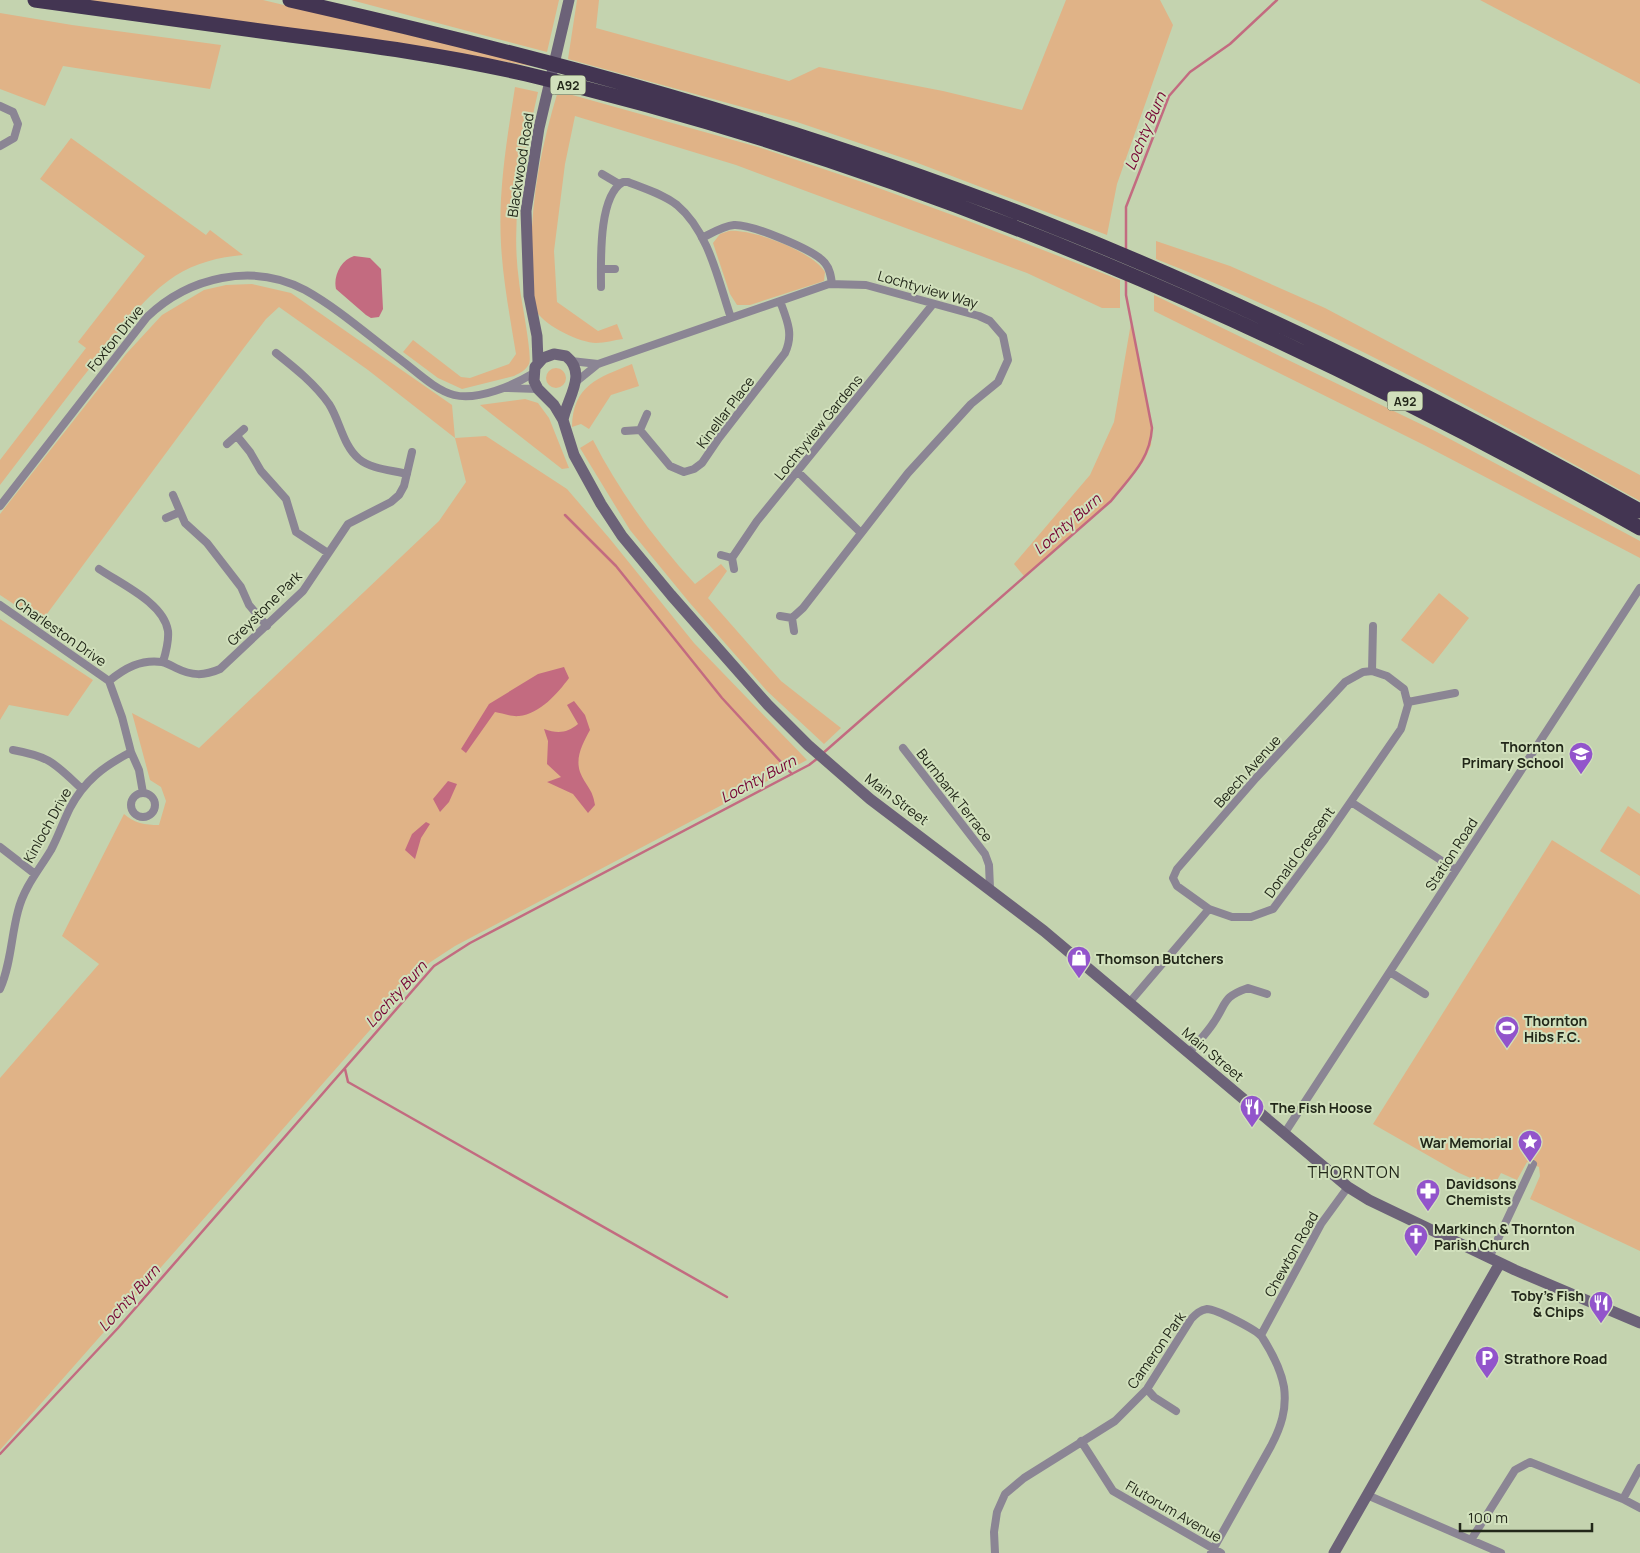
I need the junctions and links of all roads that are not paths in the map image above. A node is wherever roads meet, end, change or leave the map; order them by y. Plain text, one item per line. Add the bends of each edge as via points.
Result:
1 (35, 0) edge
2 (290, 0) edge
3 (569, 0) edge
4 (0, 106) edge
5 (0, 146) edge
6 (602, 174) dead end
7 (620, 184) junction
8 (702, 238) junction
9 (1084, 247) junction
10 (601, 269) junction
11 (615, 269) dead end
12 (1166, 282) junction
13 (832, 284) junction
14 (601, 287) dead end
15 (780, 301) junction
16 (933, 304) junction
17 (731, 318) junction
18 (537, 336) junction
19 (276, 353) dead end
20 (560, 354) junction
21 (572, 361) junction
22 (538, 362) junction
23 (598, 364) junction
24 (534, 373) junction
25 (575, 385) junction
26 (505, 388) junction
27 (542, 392) junction
28 (647, 414) dead end
29 (563, 420) junction
30 (244, 429) dead end
31 (640, 430) junction
32 (625, 431) dead end
33 (237, 436) junction
34 (227, 444) dead end
35 (412, 452) dead end
36 (798, 472) junction
37 (407, 474) junction
38 (173, 495) dead end
39 (0, 506) edge
40 (1640, 511) edge
41 (180, 512) junction
42 (166, 518) dead end
43 (1640, 528) edge
44 (860, 532) junction
45 (328, 554) junction
46 (721, 555) dead end
47 (732, 558) junction
48 (100, 569) dead end
49 (734, 569) dead end
50 (1640, 588) edge
51 (0, 605) edge
52 (780, 616) dead end
53 (792, 618) junction
54 (267, 626) junction
55 (1373, 626) dead end
56 (794, 631) dead end
57 (163, 662) junction
58 (1372, 671) junction
59 (109, 681) junction
60 (1455, 693) dead end
61 (1408, 702) junction
62 (903, 748) dead end
63 (13, 750) dead end
64 (131, 752) junction
65 (82, 789) junction
66 (143, 793) dead end
67 (1350, 802) junction
68 (0, 847) edge
69 (1456, 870) junction
70 (35, 874) junction
71 (990, 888) junction
72 (1209, 909) junction
73 (4, 968) edge
74 (1390, 972) junction
75 (0, 989) edge
76 (1267, 994) dead end
77 (1425, 994) dead end
78 (1129, 1003) junction
79 (1189, 1053) junction
80 (1284, 1134) junction
81 (1533, 1164) dead end
82 (1348, 1187) junction
83 (1489, 1258) junction
84 (1500, 1263) junction
85 (1640, 1323) edge
86 (1260, 1335) junction
87 (1147, 1389) junction
88 (1176, 1410) dead end
89 (1081, 1441) junction
90 (1640, 1468) edge
91 (1367, 1495) junction
92 (1623, 1499) junction
93 (1640, 1508) edge
94 (1472, 1540) junction
95 (1212, 1551) edge
96 (995, 1553) edge
97 (1221, 1553) edge
98 (1334, 1553) edge
99 (1501, 1553) edge

1 - 9 highway, A92 via 366,45 526,74 790,149
2 - 9 highway, A92 via 540,60 687,101 847,151
3 - 18 main road, Blackwood Road via 539,128 526,211 529,296
4 - 5 street via 13,112 18,124 14,138
6 - 7 street
7 - 8 street via 628,182 676,205 694,223
7 - 10 street via 615,189 602,228
8 - 13 street via 734,225 760,231 819,256 830,269
8 - 17 street
9 - 12 highway, A92
10 - 11 street
10 - 14 street
12 - 40 highway, A92 via 1409,386
12 - 43 highway, A92 via 1401,399
13 - 15 street, Lochtyview Way
13 - 16 street, Lochtyview Way via 866,285
15 - 17 street, Lochtyview Way
15 - 31 street, Kinellar Place via 790,329 790,343 699,466 690,471 675,469
16 - 36 street, Lochtyview Gardens
16 - 44 street, Lochtyview Way via 990,321 1003,336 1008,360 1005,371 998,382 950,425
17 - 23 street, Lochtyview Way
18 - 20 main road
18 - 22 main road, Blackwood Road
19 - 37 street via 298,370 330,405 357,457 366,464
20 - 21 main road
20 - 22 main road via 548,355
21 - 23 street, Lochtyview Way
21 - 25 main road via 577,370
22 - 24 main road
23 - 25 street, Lochtyview Way
24 - 26 street, Foxton Drive
24 - 27 main road
25 - 27 main road via 564,396 552,397
25 - 29 main road
26 - 27 street, Foxton Drive
26 - 39 street, Foxton Drive via 464,396 446,392 304,290 264,277 222,277 175,294 147,317
27 - 29 main road, Main Street
28 - 31 street
29 - 71 main road, Main Street via 574,455 622,536 768,705 870,799
30 - 33 street
31 - 32 street
33 - 34 street
33 - 45 street via 261,471 286,499 296,532
35 - 37 street, Greystone Park
36 - 44 street
36 - 47 street, Lochtyview Gardens via 757,521
37 - 45 street, Greystone Park via 399,495 348,524
38 - 41 street
41 - 42 street
41 - 54 street via 191,530 207,543 241,587 249,605
44 - 53 street, Lochtyview Way
45 - 54 street, Greystone Park via 303,591
46 - 47 street
47 - 49 street
48 - 57 street via 161,613 168,632
50 - 69 street, Station Road
51 - 59 street, Charleston Drive
52 - 53 street
53 - 56 street
54 - 57 street, Greystone Park via 220,669 208,674 196,675
55 - 58 street
57 - 59 street, Greystone Park via 138,663
58 - 61 street via 1387,676 1404,689
58 - 72 street, Beech Avenue via 1345,682 1177,869 1173,878 1178,886
59 - 64 street, Charleston Drive
60 - 61 street
61 - 67 street, Donald Crescent via 1401,729
62 - 71 street, Burnbank Terrace via 985,854
63 - 65 street via 49,760
64 - 65 street, Kinloch Drive via 108,764
64 - 66 street, Charleston Drive via 140,770
65 - 70 street, Kinloch Drive
67 - 69 street
67 - 72 street, Donald Crescent via 1273,909 1251,917 1232,918
68 - 70 street
69 - 74 street, Station Road
70 - 73 street, Kinloch Drive via 18,912
71 - 78 main road, Main Street
72 - 78 street
73 - 75 street, Kinloch Drive
74 - 77 street
74 - 80 street, Station Road
76 - 79 street via 1248,988 1230,996
78 - 79 main road, Main Street
79 - 80 main road, Main Street
80 - 82 main road, Main Street
81 - 83 street
82 - 83 main road, Main Street
82 - 86 street, Chewton Road via 1321,1224
83 - 84 main road, Main Street
84 - 85 main road, Main Street
84 - 91 main road
86 - 87 street, Cameron Park via 1216,1310 1198,1312
86 - 95 street via 1280,1373 1285,1408 1271,1446
87 - 88 street
87 - 89 street, Cameron Park via 1114,1421
89 - 95 street, Flutorum Avenue via 1113,1491
89 - 96 street, Cameron Park via 1005,1494 997,1512
90 - 92 street
91 - 94 street
91 - 98 main road
92 - 93 street
92 - 94 street via 1530,1462 1515,1470
94 - 99 street
95 - 97 street, Flutorum Avenue

